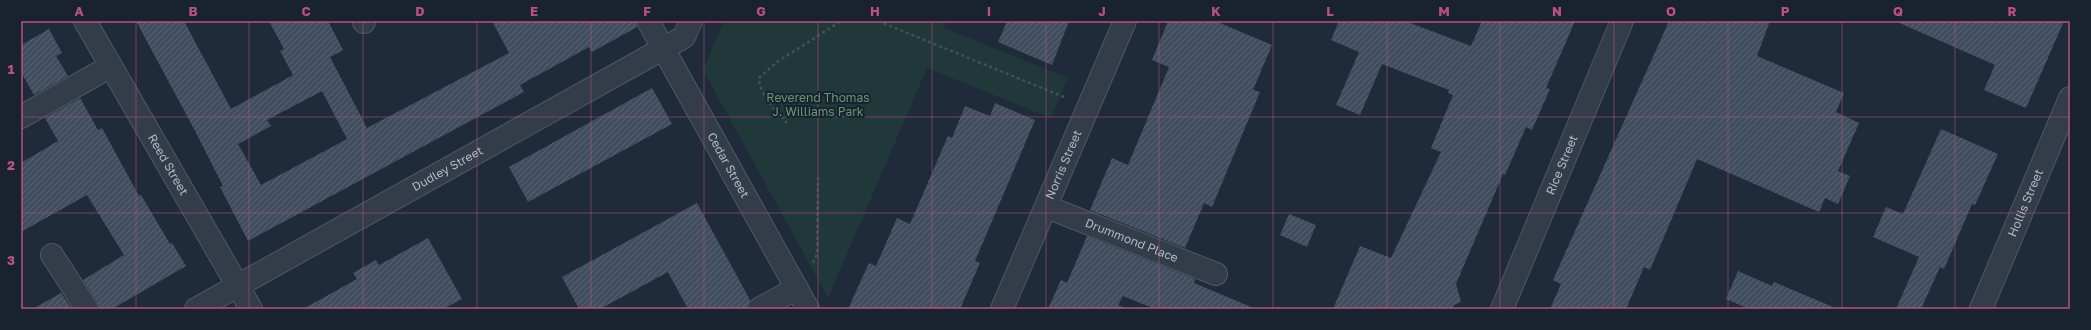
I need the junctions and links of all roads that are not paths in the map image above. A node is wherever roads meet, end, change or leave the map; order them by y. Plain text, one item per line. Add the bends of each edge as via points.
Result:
1 (85, 21) edge
2 (648, 21) edge
3 (691, 21) edge
4 (1125, 21) edge
5 (1622, 21) edge
6 (663, 48) junction
7 (111, 66) junction
8 (2070, 98) edge
9 (21, 116) edge
10 (1047, 207) junction
11 (52, 255) dead end
12 (1216, 274) dead end
13 (238, 285) junction
14 (797, 288) junction
15 (87, 309) edge
16 (196, 309) edge
17 (251, 309) edge
18 (759, 309) edge
19 (808, 309) edge
20 (1002, 309) edge
21 (1502, 309) edge
22 (1981, 309) edge

1 - 7 street, Reed Street
2 - 6 street, Cedar Street
3 - 6 street, Dudley Street via 684,37
4 - 10 street, Norris Street
5 - 21 street, Rice Street
6 - 13 street, Dudley Street
6 - 14 street, Cedar Street
7 - 9 street
7 - 13 street, Reed Street
8 - 22 street, Hollis Street
10 - 12 street, Drummond Place
10 - 20 street, Norris Street
11 - 15 street
13 - 16 street, Dudley Street
13 - 17 street, Reed Street
14 - 18 street
14 - 19 street, Cedar Street

